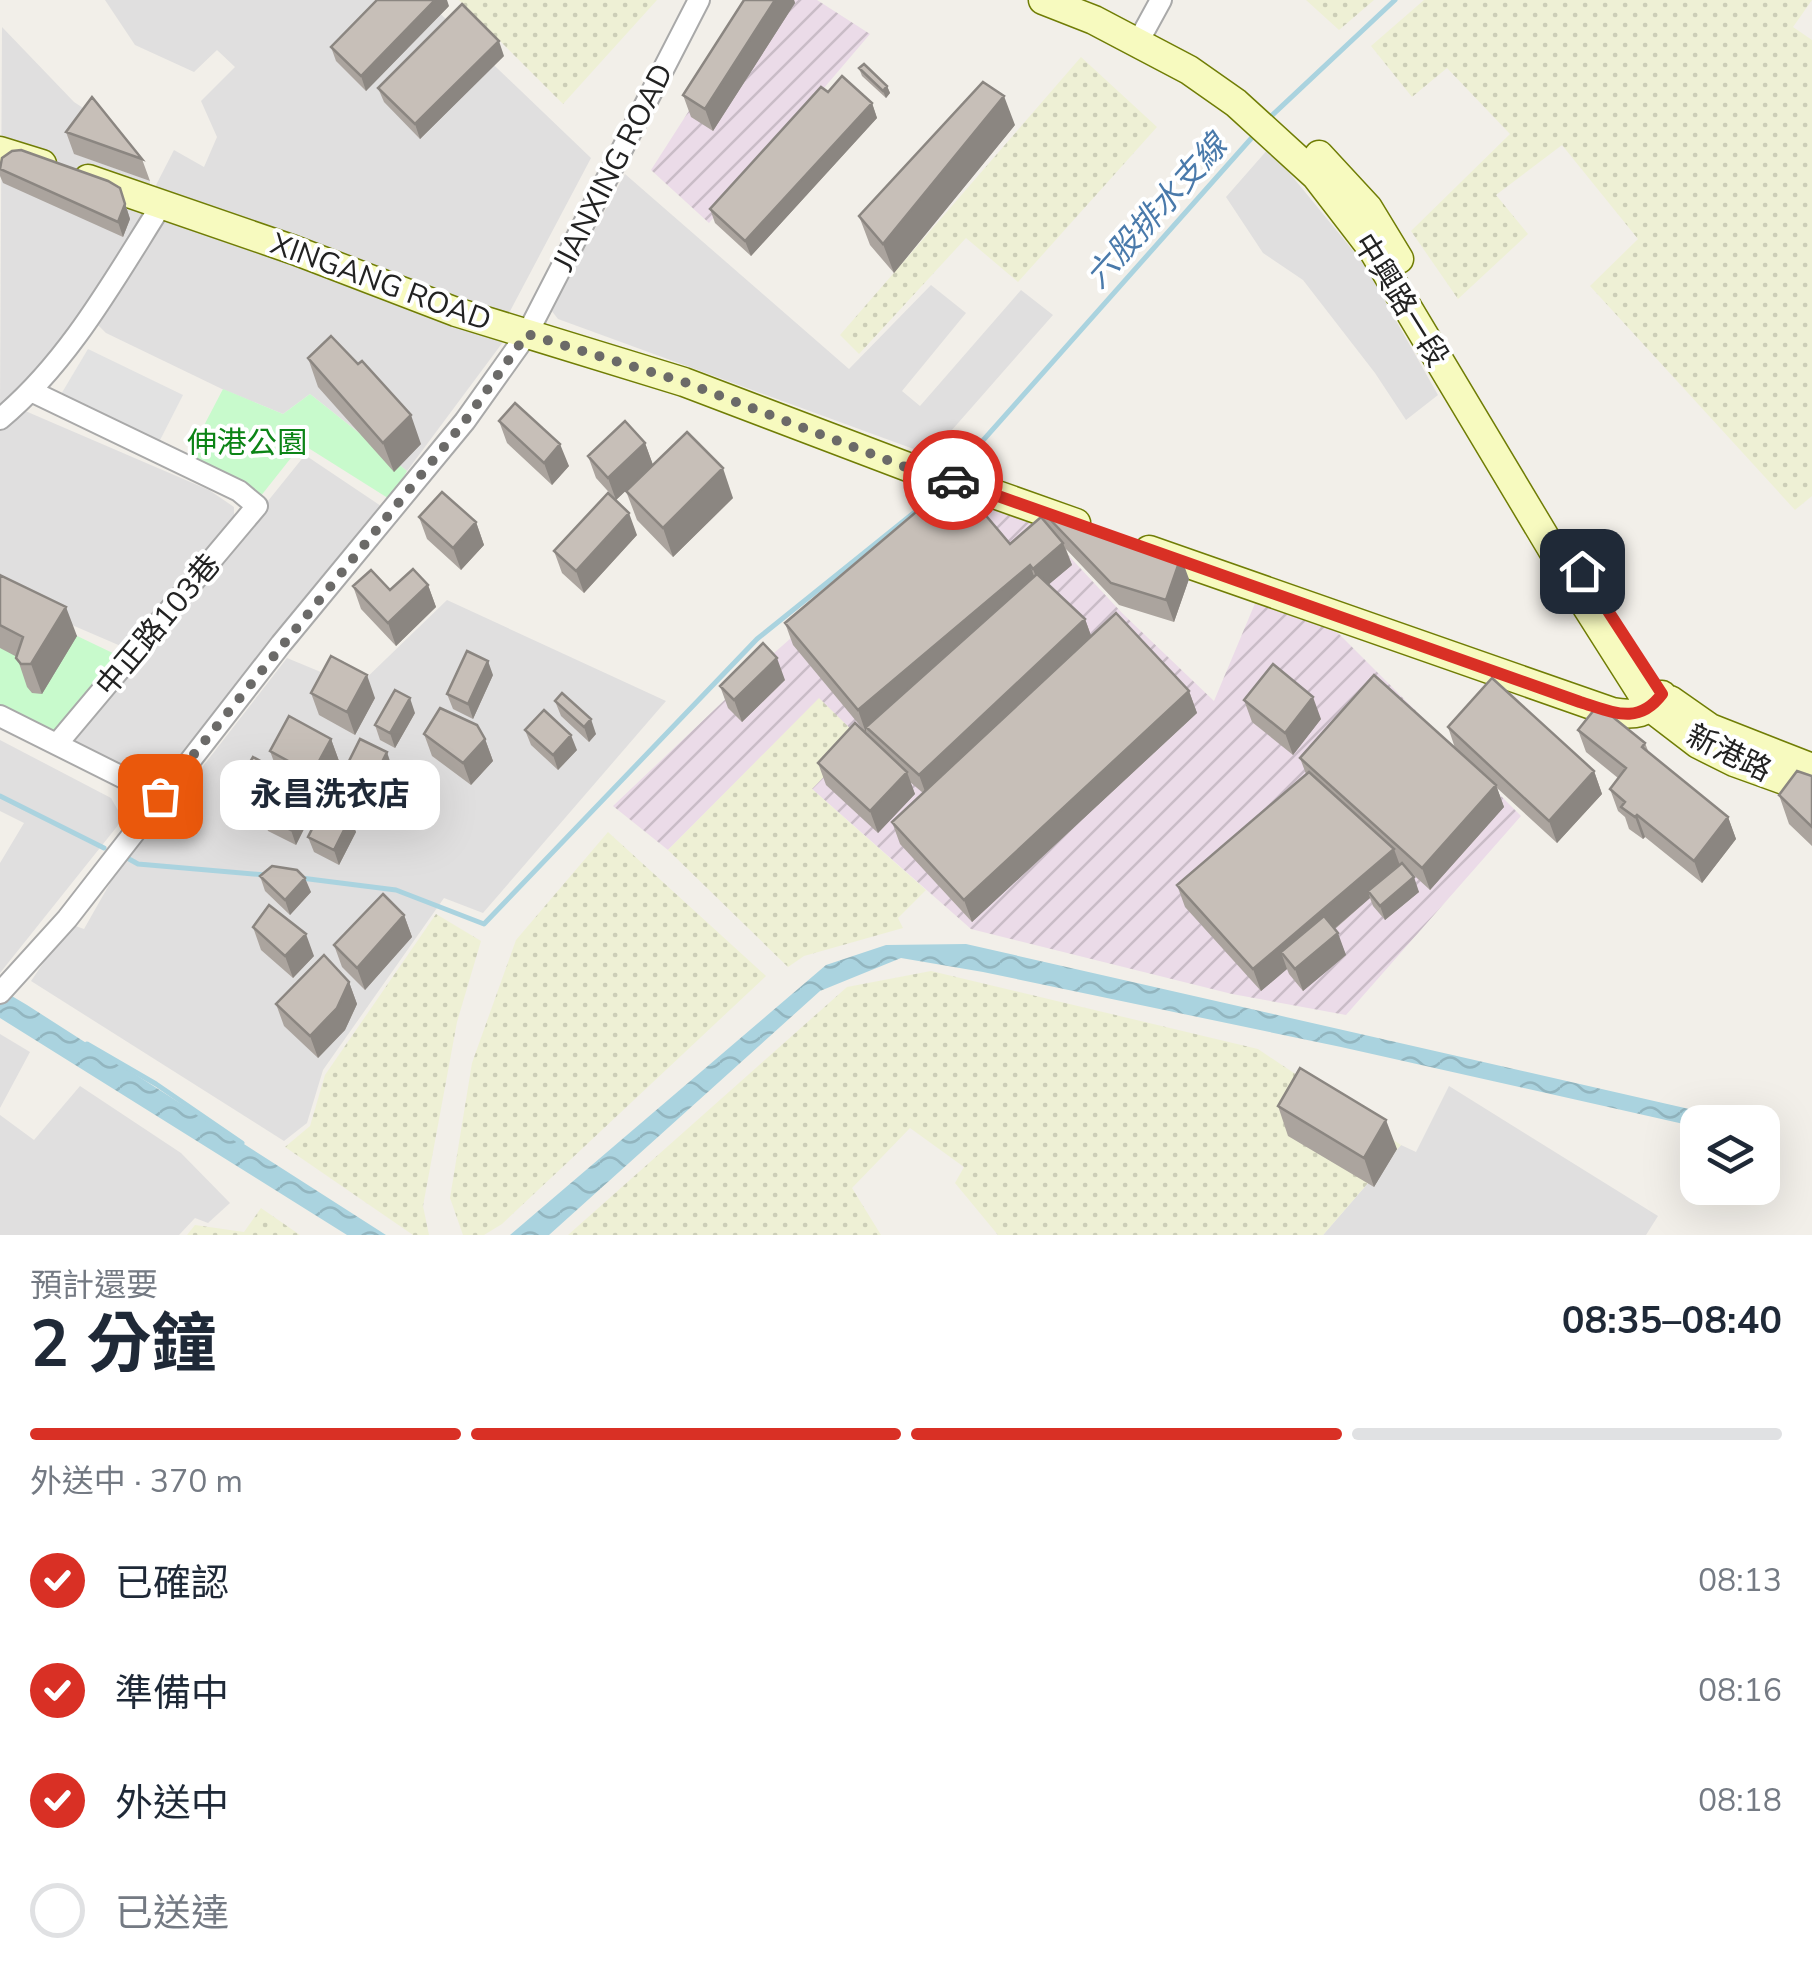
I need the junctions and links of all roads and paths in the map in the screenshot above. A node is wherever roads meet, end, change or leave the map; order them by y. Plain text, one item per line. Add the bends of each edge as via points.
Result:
1 (699, 0) edge
2 (1043, 0) edge
3 (1087, 0) edge
4 (1161, 0) edge
5 (1142, 34) junction
6 (0, 150) edge
7 (162, 204) junction
8 (527, 334) junction
9 (32, 392) junction
10 (0, 419) edge
11 (1656, 701) junction
12 (0, 716) edge
13 (58, 744) junction
14 (1812, 768) edge
15 (1812, 790) edge
16 (160, 796) junction
17 (6, 985) edge

1 - 8 street, JIANXING ROAD
2 - 5 street, 中興路一段
3 - 5 street, 中興路一段
4 - 5 street
5 - 11 street, 中興路一段 via 1243,85 1368,208
6 - 7 street, XINGANG ROAD
7 - 8 street, XINGANG ROAD
7 - 9 street
8 - 11 street, XINGANG ROAD via 684,382 929,476 963,482 1580,702 1633,716
8 - 16 street, JIANXING ROAD via 465,421
9 - 10 street
9 - 13 street, 中正路103巷 via 257,506
11 - 14 street, 新港路
11 - 15 street, 新港路 via 1698,744
12 - 13 street
13 - 16 street
16 - 17 street, JIANXING ROAD via 67,919

